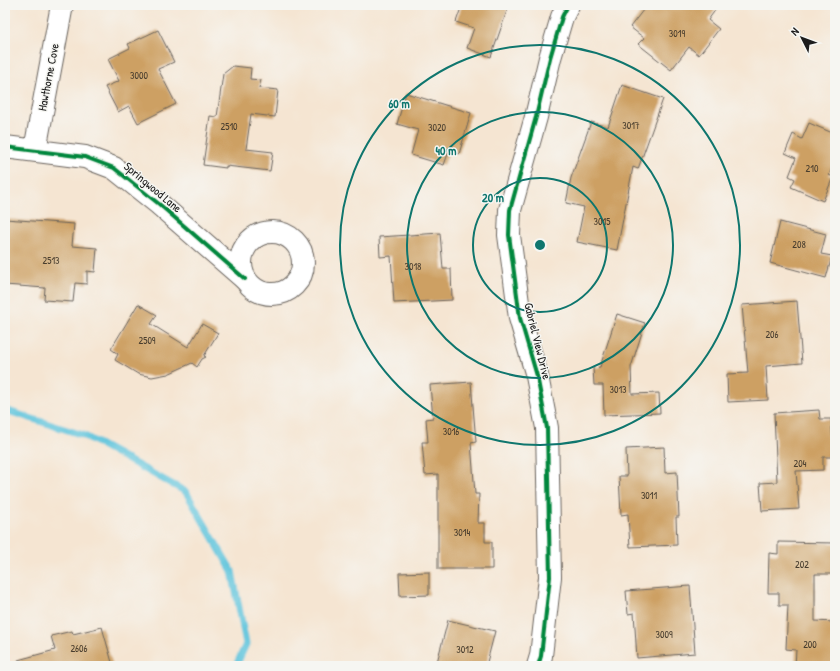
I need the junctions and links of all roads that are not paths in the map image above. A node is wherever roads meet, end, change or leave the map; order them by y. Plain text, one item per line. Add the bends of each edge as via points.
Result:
1 (62, 5) edge
2 (568, 5) edge
3 (5, 147) edge
4 (35, 150) junction
5 (245, 280) dead end
6 (538, 666) edge

1 - 4 street, Hawthorne Cove
2 - 6 street, Gabriel View Drive via 550,58 510,210 509,235 520,318 537,376 547,428 550,577
3 - 4 street, Springwood Lane
4 - 5 street, Springwood Lane via 85,157 114,168

